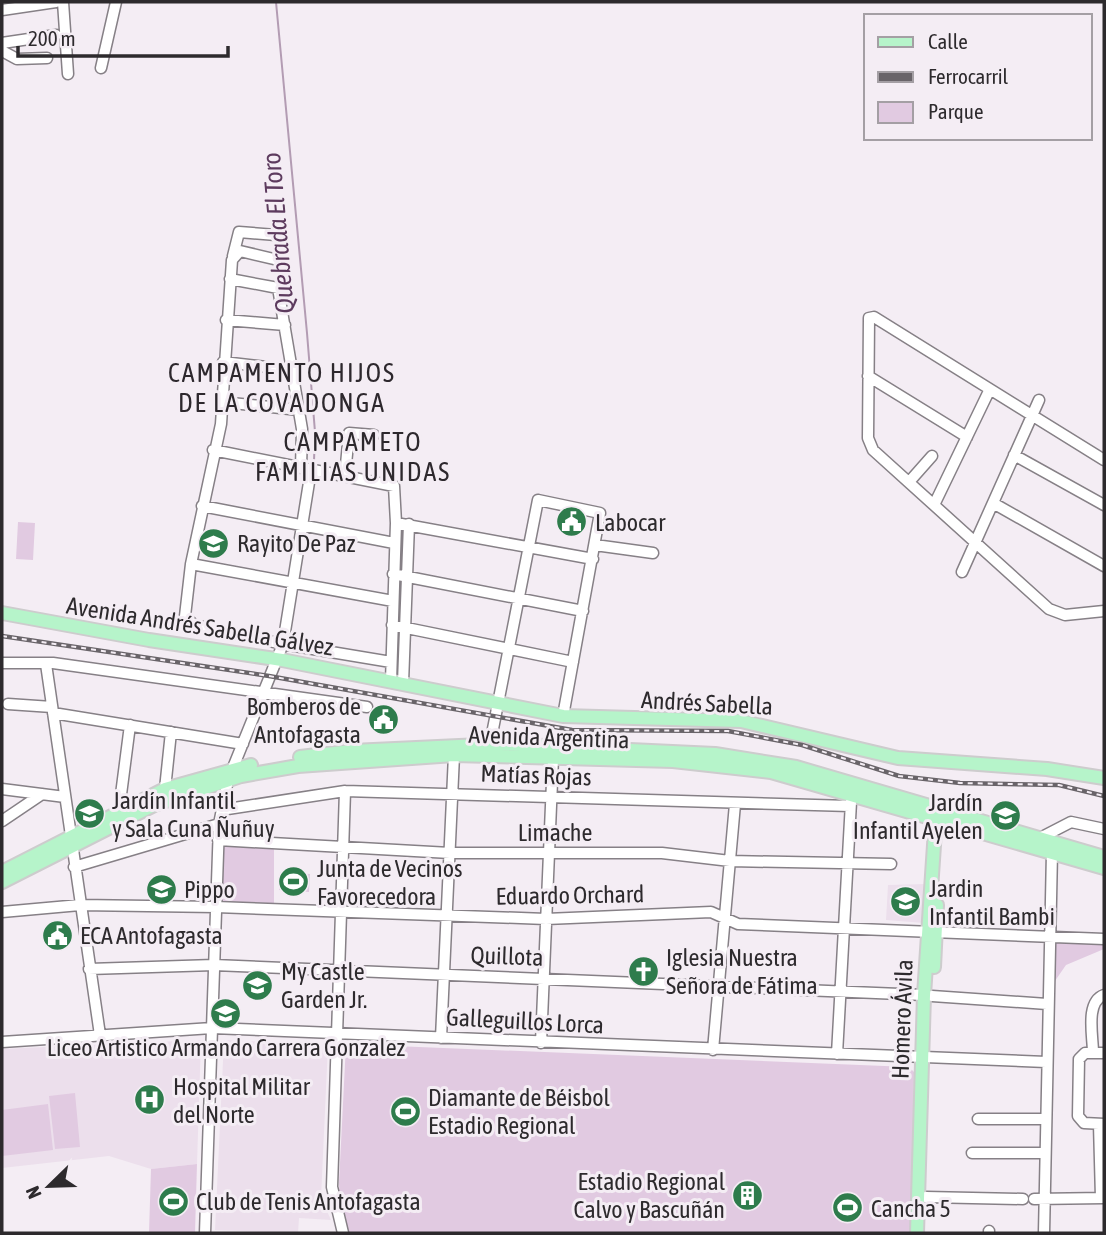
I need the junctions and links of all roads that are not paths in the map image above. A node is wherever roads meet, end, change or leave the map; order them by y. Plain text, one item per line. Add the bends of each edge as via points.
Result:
1 (55, 2) edge
2 (63, 2) edge
3 (116, 2) edge
4 (2, 10) edge
5 (56, 35) dead end
6 (2, 43) edge
7 (2, 51) edge
8 (47, 58) dead end
9 (101, 68) dead end
10 (68, 74) dead end
11 (281, 231) dead end
12 (233, 256) junction
13 (278, 260) dead end
14 (230, 279) junction
15 (226, 320) junction
16 (285, 324) junction
17 (223, 362) junction
18 (293, 370) junction
19 (868, 376) junction
20 (989, 391) junction
21 (1039, 400) dead end
22 (222, 402) junction
23 (299, 410) junction
24 (1031, 417) junction
25 (374, 435) dead end
26 (967, 437) junction
27 (213, 450) junction
28 (1014, 455) junction
29 (932, 456) dead end
30 (1104, 460) edge
31 (306, 469) junction
32 (345, 475) junction
33 (909, 482) junction
34 (993, 503) junction
35 (934, 505) junction
36 (1104, 505) edge
37 (202, 506) junction
38 (396, 523) junction
39 (408, 524) junction
40 (303, 526) junction
41 (394, 543) junction
42 (975, 543) junction
43 (595, 545) junction
44 (531, 548) junction
45 (653, 553) dead end
46 (593, 559) junction
47 (191, 564) junction
48 (1104, 566) edge
49 (962, 572) dead end
50 (393, 574) junction
51 (408, 576) junction
52 (293, 583) junction
53 (520, 599) junction
54 (393, 601) junction
55 (583, 611) junction
56 (1104, 611) edge
57 (2, 613) edge
58 (392, 625) junction
59 (406, 628) junction
60 (282, 645) junction
61 (510, 650) junction
62 (276, 659) junction
63 (391, 662) junction
64 (573, 662) junction
65 (2, 663) edge
66 (46, 664) junction
67 (397, 682) junction
68 (263, 693) junction
69 (497, 702) junction
70 (8, 704) dead end
71 (367, 707) dead end
72 (53, 710) junction
73 (563, 716) junction
74 (130, 725) junction
75 (171, 732) junction
76 (243, 744) junction
77 (485, 750) junction
78 (454, 755) junction
79 (553, 758) junction
80 (230, 774) junction
81 (1104, 778) edge
82 (2, 789) edge
83 (165, 789) junction
84 (345, 791) junction
85 (452, 793) junction
86 (42, 794) junction
87 (552, 796) junction
88 (65, 797) junction
89 (851, 800) junction
90 (735, 804) junction
91 (119, 810) junction
92 (221, 810) junction
93 (940, 815) junction
94 (2, 821) edge
95 (219, 824) junction
96 (1104, 829) edge
97 (1040, 838) junction
98 (218, 840) junction
99 (71, 842) junction
100 (344, 847) junction
101 (549, 852) junction
102 (1052, 852) junction
103 (450, 853) junction
104 (1104, 857) edge
105 (730, 861) junction
106 (847, 864) junction
107 (891, 864) dead end
108 (74, 867) junction
109 (1104, 868) edge
110 (2, 872) edge
111 (2, 882) edge
112 (80, 905) junction
113 (216, 907) junction
114 (342, 910) junction
115 (2, 912) edge
116 (447, 916) junction
117 (725, 917) junction
118 (546, 919) junction
119 (844, 929) junction
120 (931, 931) junction
121 (1048, 937) junction
122 (1104, 939) edge
123 (214, 965) junction
124 (89, 969) junction
125 (341, 970) junction
126 (444, 975) junction
127 (544, 979) junction
128 (718, 986) junction
129 (840, 992) junction
130 (928, 996) junction
131 (1102, 996) edge
132 (1047, 1004) junction
133 (212, 1028) junction
134 (338, 1034) junction
135 (100, 1035) junction
136 (441, 1038) junction
137 (2, 1042) edge
138 (541, 1043) junction
139 (713, 1050) junction
140 (1099, 1053) edge
141 (837, 1054) junction
142 (926, 1058) junction
143 (1046, 1062) junction
144 (978, 1119) dead end
145 (1045, 1119) junction
146 (1102, 1124) edge
147 (972, 1153) dead end
148 (1045, 1153) junction
149 (926, 1197) junction
150 (1103, 1198) edge
151 (1034, 1199) junction
152 (205, 1233) edge
153 (343, 1233) edge
154 (917, 1233) edge
155 (925, 1233) edge
156 (1044, 1233) edge

1 - 4 street
2 - 10 street
3 - 9 street
5 - 6 street
7 - 8 street via 17,59
11 - 12 street via 276,235 239,232
12 - 13 street via 240,251
12 - 14 street
14 - 15 street
14 - 16 street via 278,288
15 - 16 street
15 - 17 street
16 - 18 street
17 - 18 street
17 - 22 street
18 - 23 street
19 - 20 street via 869,318 874,317
19 - 26 street
19 - 33 street via 871,446
20 - 24 street
20 - 26 street
21 - 24 street
22 - 23 street
22 - 27 street
23 - 31 street
24 - 28 street
24 - 30 street
25 - 32 street via 349,433
26 - 35 street
27 - 31 street
27 - 37 street
28 - 34 street
28 - 36 street
29 - 33 street
31 - 32 street
31 - 40 street
32 - 38 street via 394,486
33 - 35 street
34 - 42 street
34 - 48 street
35 - 42 street
37 - 40 street
37 - 47 street
38 - 39 street
38 - 41 street
39 - 44 street
39 - 51 street
40 - 41 street
40 - 52 street
41 - 50 street
42 - 49 street
42 - 56 street via 1052,611 1065,615
43 - 44 street via 600,513 538,500
43 - 45 street
43 - 46 street
44 - 46 street
44 - 53 street
46 - 55 street
47 - 52 street
47 - 60 street via 184,611 194,625
50 - 51 street
50 - 54 street
51 - 53 street
51 - 59 street
52 - 54 street
52 - 60 street
53 - 55 street
53 - 61 street
54 - 58 street
55 - 64 street
57 - 62 main road, Avenida Andrés Sabella Gálvez
58 - 59 street
58 - 63 street
59 - 61 street
59 - 67 street
60 - 62 street
60 - 63 street
61 - 64 street
61 - 69 street
62 - 67 main road, Avenida Andrés Sabella Gálvez
62 - 68 street
63 - 67 street
64 - 73 street
65 - 66 street
66 - 68 street
66 - 72 street
67 - 69 main road, Andrés Sabella
68 - 71 street
68 - 76 street
69 - 73 main road, Andrés Sabella
69 - 77 street
70 - 72 street
72 - 74 street
72 - 88 street
73 - 81 main road, Andrés Sabella via 741,721 898,758
74 - 75 street
74 - 91 street
75 - 76 street
75 - 83 street
76 - 80 street
77 - 78 main road, Avenida Argentina
77 - 79 main road, Avenida Argentina
77 - 80 main road, Avenida Argentina via 352,751
77 - 93 main road, Avenida Argentina via 682,752 741,758 796,767
78 - 80 main road, Avenida Argentina
78 - 85 street
79 - 87 street
79 - 89 main road, Avenida Argentina via 737,767 789,775
80 - 83 main road, Avenida Argentina
80 - 92 street
80 - 99 main road, Avenida Argentina
82 - 86 street
83 - 91 main road, Avenida Argentina
84 - 85 street, Matías Rojas
84 - 92 street, Matías Rojas
84 - 100 street
85 - 87 street, Matías Rojas
85 - 103 street
86 - 88 street
86 - 94 street
87 - 90 street, Matías Rojas
87 - 101 street
88 - 99 street
89 - 90 street, Matías Rojas
89 - 93 main road, Avenida Argentina
89 - 106 street
90 - 105 street
91 - 99 main road, Avenida Argentina
92 - 95 street
93 - 97 main road, Avenida Argentina
93 - 102 main road, Avenida Argentina
93 - 120 main road, Homero Ávila
95 - 98 street
95 - 108 street
96 - 97 street via 1071,821
97 - 104 main road, Avenida Argentina
98 - 100 street, Limache
98 - 113 street
99 - 108 street
99 - 110 main road, Avenida Argentina
99 - 111 main road, Avenida Argentina
100 - 103 street, Limache
100 - 114 street
101 - 103 street, Limache
101 - 105 street, Limache via 662,853
101 - 118 street
102 - 109 main road, Avenida Argentina
102 - 121 street
103 - 116 street
105 - 106 street, Limache
105 - 117 street
106 - 107 street, Limache
106 - 119 street
108 - 112 street
112 - 113 street, Eduardo Orchard
112 - 115 street, Eduardo Orchard
112 - 124 street
113 - 114 street, Eduardo Orchard
113 - 123 street
114 - 116 street, Eduardo Orchard
114 - 125 street
116 - 118 street, Eduardo Orchard
116 - 126 street
117 - 118 street, Eduardo Orchard via 694,912
117 - 119 street, Eduardo Orchard via 738,924
117 - 128 street
118 - 127 street
119 - 120 street, Eduardo Orchard
119 - 129 street
120 - 121 street, Eduardo Orchard
120 - 130 main road, Homero Ávila
121 - 122 street, Eduardo Orchard
121 - 132 street
123 - 124 street, Quillota
123 - 125 street, Quillota
123 - 133 street
124 - 135 street
125 - 126 street, Quillota
125 - 134 street
126 - 127 street, Quillota
126 - 136 street
127 - 128 street, Quillota
127 - 138 street
128 - 129 street, Quillota
128 - 139 street
129 - 130 street, Quillota
129 - 141 street
130 - 132 street, Quillota
130 - 142 main road, Homero Ávila
131 - 140 street via 1093,1006
132 - 143 street
133 - 134 street, Galleguillos Lorca
133 - 135 street, Galleguillos Lorca
133 - 152 street
134 - 136 street, Galleguillos Lorca
134 - 153 street via 332,1187
135 - 137 street, Galleguillos Lorca
136 - 138 street, Galleguillos Lorca
138 - 139 street, Galleguillos Lorca
139 - 141 street, Galleguillos Lorca
140 - 146 street via 1079,1059 1080,1120
141 - 142 street, Galleguillos Lorca
142 - 143 street, Galleguillos Lorca
142 - 149 main road, Homero Ávila
142 - 154 main road, Homero Ávila
143 - 145 street
144 - 145 street
145 - 148 street
146 - 150 street
147 - 148 street
148 - 151 street
149 - 151 street
149 - 155 main road, Homero Ávila
150 - 151 street
151 - 156 street

